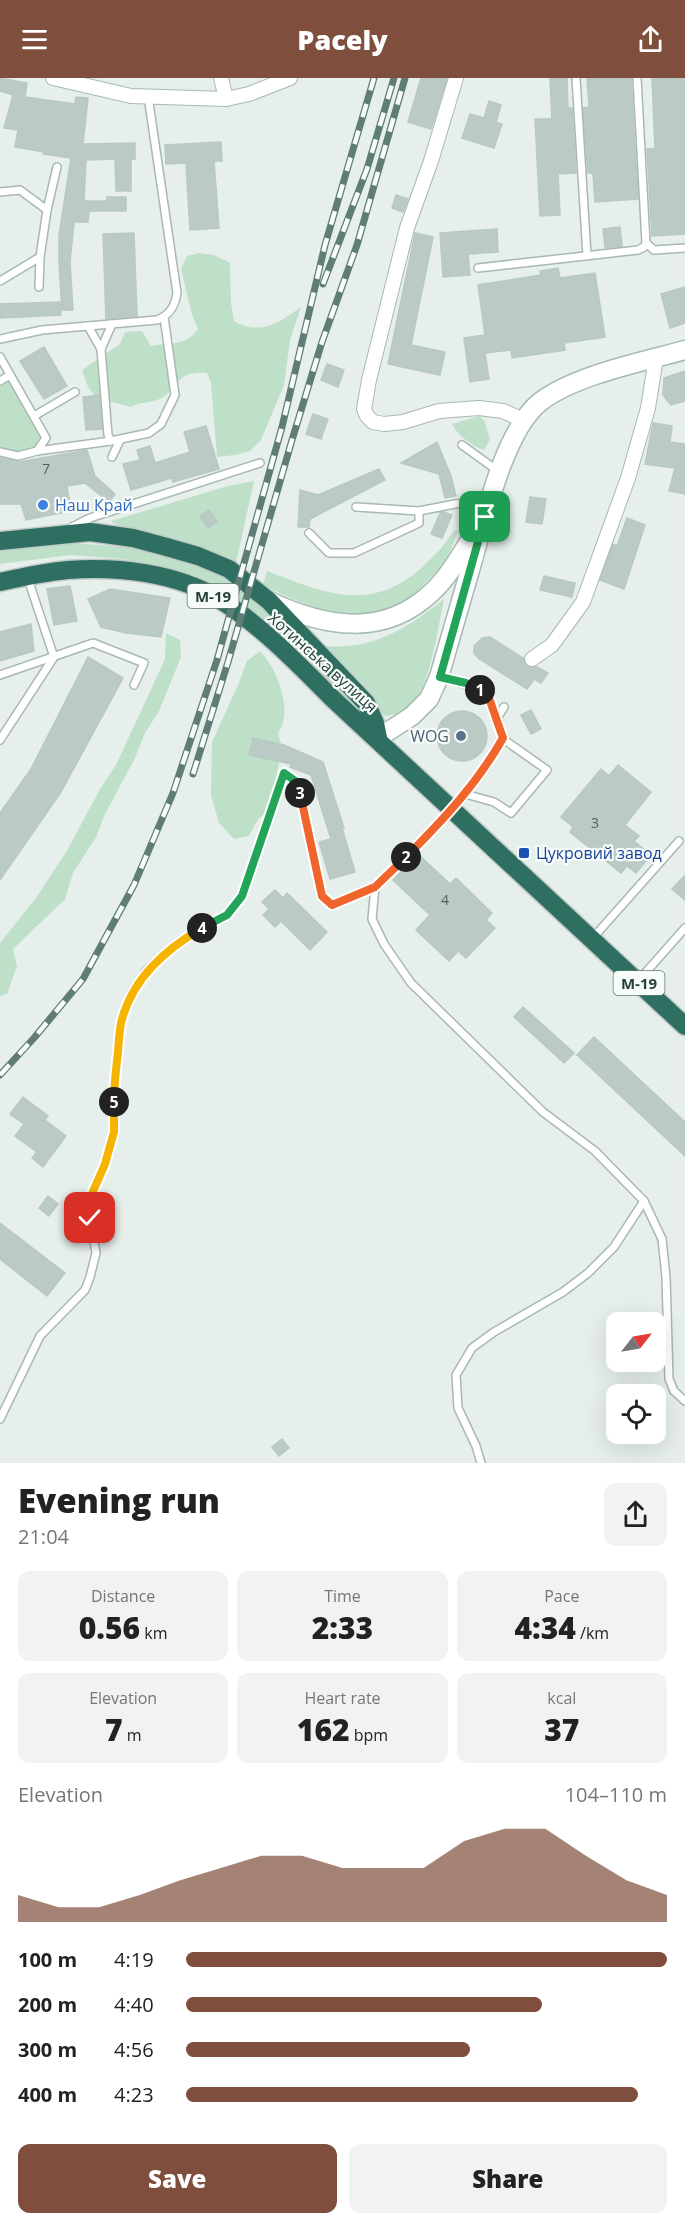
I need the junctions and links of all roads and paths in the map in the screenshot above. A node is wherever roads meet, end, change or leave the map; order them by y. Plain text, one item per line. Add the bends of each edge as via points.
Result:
1 (53, 78) edge
2 (221, 78) edge
3 (290, 78) edge
4 (456, 78) edge
5 (576, 78) edge
6 (637, 78) edge
7 (107, 84) edge
8 (148, 96) junction
9 (226, 99) junction
10 (57, 167) dead end
11 (0, 192) edge
12 (47, 210) junction
13 (646, 243) junction
14 (685, 248) edge
15 (587, 256) junction
16 (40, 257) junction
17 (478, 268) dead end
18 (0, 281) edge
19 (39, 287) dead end
20 (164, 317) junction
21 (112, 324) junction
22 (88, 326) junction
23 (0, 339) edge
24 (101, 349) junction
25 (685, 350) edge
26 (0, 357) edge
27 (656, 358) junction
28 (10, 375) junction
29 (0, 381) edge
30 (75, 392) dead end
31 (34, 416) junction
32 (523, 420) junction
33 (120, 440) junction
34 (111, 441) junction
35 (462, 445) dead end
36 (0, 452) edge
37 (37, 452) junction
38 (112, 458) dead end
39 (260, 463) dead end
40 (500, 472) junction
41 (356, 507) dead end
42 (488, 509) junction
43 (419, 511) junction
44 (309, 533) dead end
45 (57, 535) junction
46 (0, 541) edge
47 (27, 576) junction
48 (0, 582) edge
49 (269, 601) junction
50 (54, 657) junction
51 (532, 659) dead end
52 (0, 675) edge
53 (440, 677) junction
54 (134, 685) dead end
55 (504, 707) dead end
56 (497, 718) junction
57 (378, 738) junction
58 (503, 738) junction
59 (0, 740) edge
60 (465, 794) junction
61 (453, 810) junction
62 (679, 841) dead end
63 (375, 887) junction
64 (685, 928) edge
65 (592, 939) junction
66 (638, 982) junction
67 (685, 1026) edge
68 (644, 1200) junction
69 (685, 1401) edge
70 (0, 1419) edge
71 (481, 1463) edge

1 - 7 street
2 - 9 street
3 - 9 street
4 - 32 street via 407,228 364,408 373,422 384,424 440,411 479,408 503,411
5 - 15 lane
6 - 13 lane
7 - 8 street via 131,96
8 - 9 street
8 - 20 lane via 177,293 175,305
10 - 12 lane
11 - 12 lane via 20,190
12 - 16 lane
13 - 14 lane via 654,250
13 - 15 lane via 638,250
15 - 17 lane
16 - 18 lane
16 - 19 lane
20 - 21 lane
20 - 33 lane via 175,395 161,424 149,433
21 - 22 lane
21 - 24 lane
22 - 23 lane
22 - 24 lane
24 - 34 lane
25 - 27 main road
26 - 28 lane
27 - 32 main road via 567,386 540,402
27 - 51 street via 648,408 628,478 583,602 552,645
28 - 29 lane
28 - 31 lane
30 - 31 lane
31 - 37 lane via 46,438
32 - 40 main road
33 - 34 lane
33 - 38 lane
34 - 37 lane
35 - 40 lane
36 - 37 lane via 18,456
39 - 45 lane via 90,518
40 - 42 main road
41 - 43 lane
42 - 43 lane via 455,504
42 - 49 main road via 444,579 402,614 370,624 352,624 325,620
42 - 53 main road
43 - 44 lane via 419,523 354,553 328,553
45 - 46 highway, М-19
45 - 49 highway, М-19 via 90,532 133,538 198,556 229,569
47 - 48 highway, Хотинська вулиця / М-19
47 - 50 lane
47 - 57 highway, Хотинська вулиця / М-19 via 67,570 117,570 198,588 219,599 277,644
49 - 57 highway, Хотинська вулиця / М-19 via 366,703
50 - 52 lane
50 - 54 lane via 93,643 144,663
50 - 59 lane
53 - 56 lane via 480,690 489,698
53 - 57 main road via 429,699 399,726
55 - 56 lane
56 - 58 lane
57 - 61 highway, Хотинська вулиця / М-19
58 - 60 lane
58 - 60 lane via 547,770 511,813 494,802
60 - 61 lane
61 - 63 lane
61 - 65 highway, Хотинська вулиця / М-19
62 - 65 lane
63 - 68 lane via 372,919 411,983 543,1112 595,1151
63 - 70 lane via 332,905 322,896 298,783 284,773 242,896 227,915 161,957 132,992 121,1021 114,1132 91,1196 96,1253 86,1290 40,1336
64 - 66 lane
65 - 66 highway, Хотинська вулиця / М-19
66 - 67 highway, Хотинська вулиця / М-19
68 - 69 lane via 662,1239 669,1379 674,1391
68 - 71 lane via 614,1247 588,1273 472,1348 456,1376 458,1408

